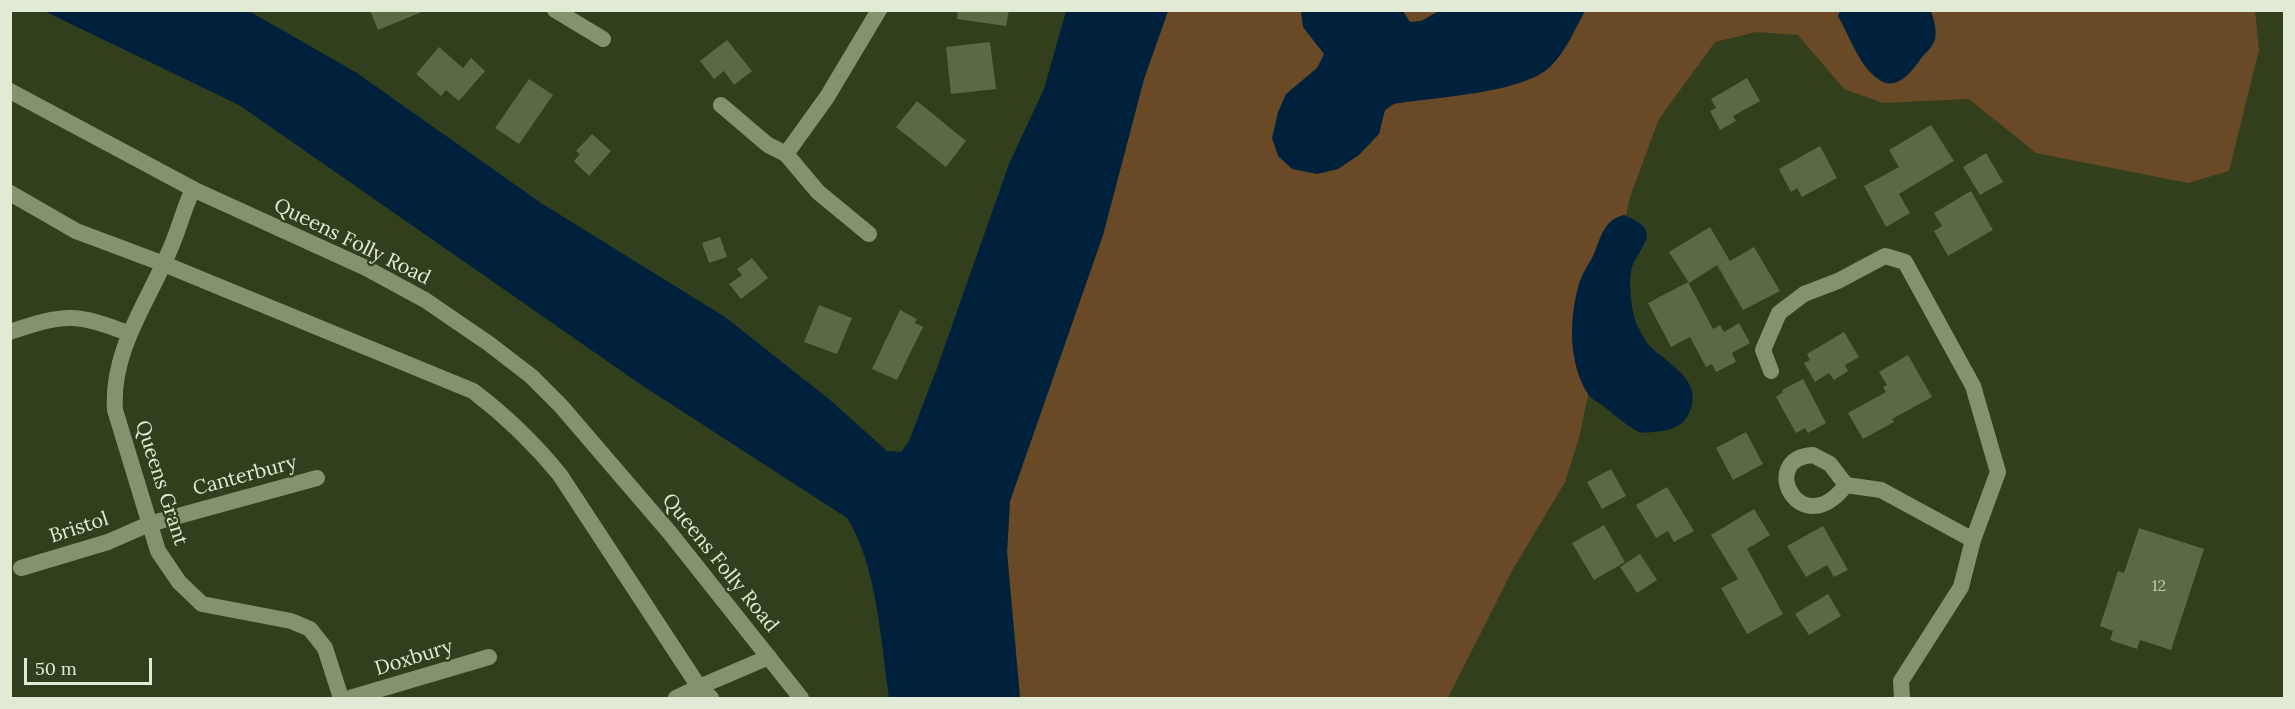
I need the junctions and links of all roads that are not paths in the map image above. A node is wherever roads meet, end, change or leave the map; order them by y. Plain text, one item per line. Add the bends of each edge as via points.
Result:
1 (555, 10) edge
2 (879, 10) edge
3 (603, 39) dead end
4 (10, 91) edge
5 (721, 105) dead end
6 (786, 154) junction
7 (193, 189) junction
8 (10, 193) edge
9 (869, 234) dead end
10 (164, 264) junction
11 (10, 332) edge
12 (130, 334) junction
13 (1771, 371) dead end
14 (317, 478) dead end
15 (1846, 485) dead end
16 (149, 524) junction
17 (1973, 540) junction
18 (21, 568) dead end
19 (489, 657) dead end
20 (769, 657) junction
21 (705, 693) edge
22 (341, 699) edge
23 (350, 699) edge
24 (676, 699) edge
25 (801, 699) edge
26 (1902, 699) edge

1 - 3 street
2 - 6 street via 827,97
4 - 7 street, Queens Folly Road
5 - 6 street via 768,146
6 - 9 street via 818,192
7 - 10 street, Queens Grant
7 - 20 street, Queens Folly Road via 366,268 425,300 531,376 670,533
8 - 10 street via 76,231
10 - 12 street, Queens Grant
10 - 21 street via 473,391 501,412 560,475
11 - 12 street via 42,321 73,317
12 - 16 street, Queens Grant via 117,368 115,410
13 - 17 street via 1763,350 1779,313 1804,294 1885,256 1905,262 1974,386 1998,472
14 - 16 street, Canterbury
15 - 17 street via 1881,490
16 - 18 street, Bristol via 108,542
16 - 22 street, Queens Grant via 158,551 179,582 202,604 291,621 309,629 325,648
17 - 26 street via 1961,587 1901,681
19 - 23 street, Doxbury
20 - 21 street, Queens Folly Road
20 - 25 street, Queens Folly Road
21 - 24 street, Queens Folly Road

